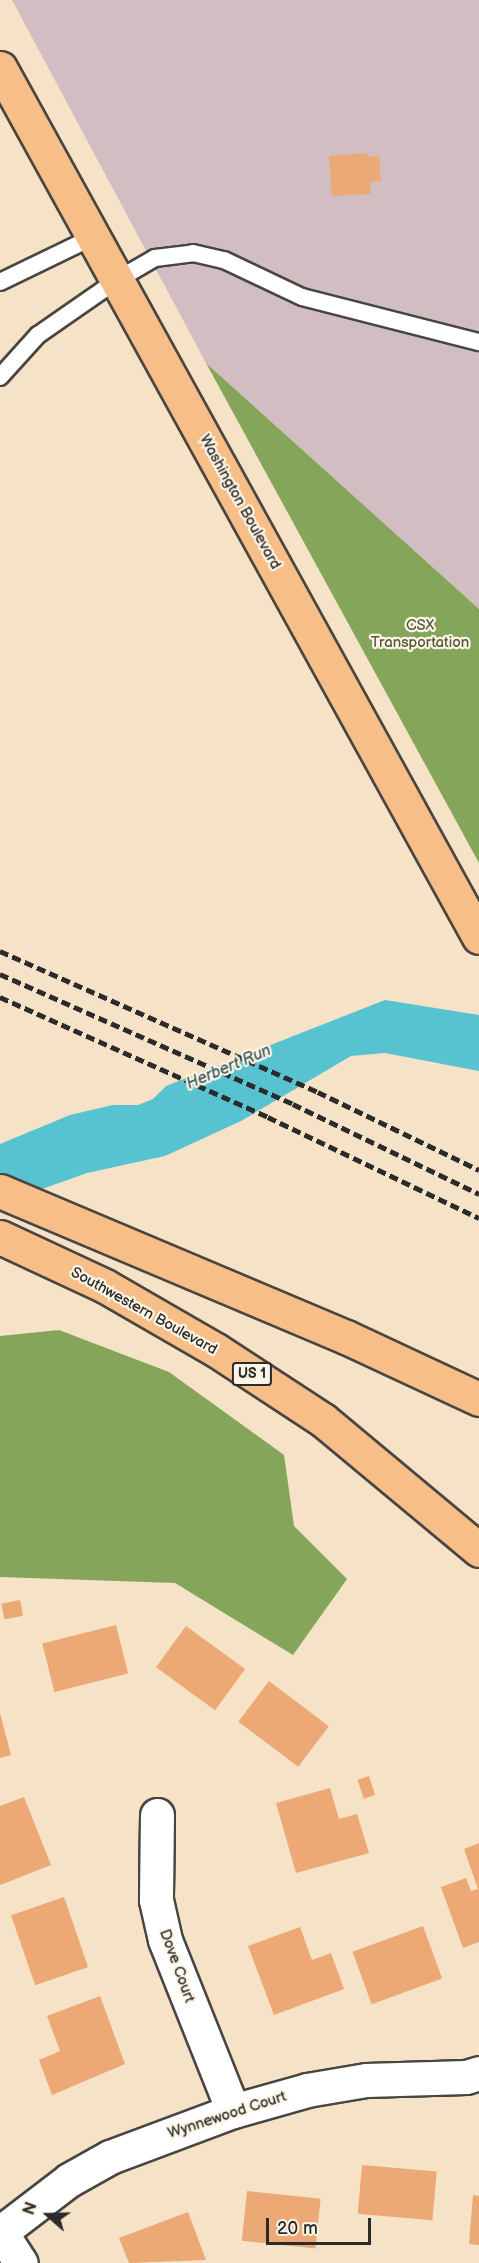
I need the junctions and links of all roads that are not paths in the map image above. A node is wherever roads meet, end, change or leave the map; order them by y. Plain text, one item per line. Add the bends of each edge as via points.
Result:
1 (0, 68) edge
2 (93, 237) junction
3 (117, 280) junction
4 (0, 282) edge
5 (479, 342) edge
6 (0, 377) edge
7 (479, 937) edge
8 (13, 1197) edge
9 (0, 1237) edge
10 (479, 1399) edge
11 (479, 1550) edge
12 (158, 1815) dead end
13 (479, 2073) edge
14 (233, 2110) junction
15 (0, 2232) edge
16 (21, 2263) edge

1 - 2 main road, Washington Boulevard
2 - 3 main road, Washington Boulevard
2 - 4 lane
3 - 5 lane via 155,258 193,253 224,260 302,297
3 - 6 lane via 38,335
3 - 7 main road, Washington Boulevard
8 - 10 main road via 346,1337
9 - 11 main road, Southwestern Boulevard / US 1 via 105,1286 323,1420
12 - 14 street, Dove Court via 156,1900 165,1940
13 - 14 street, Wynnewood Court via 466,2077 356,2082 306,2090
14 - 15 street, Wynnewood Court via 110,2157 69,2180
15 - 16 street

